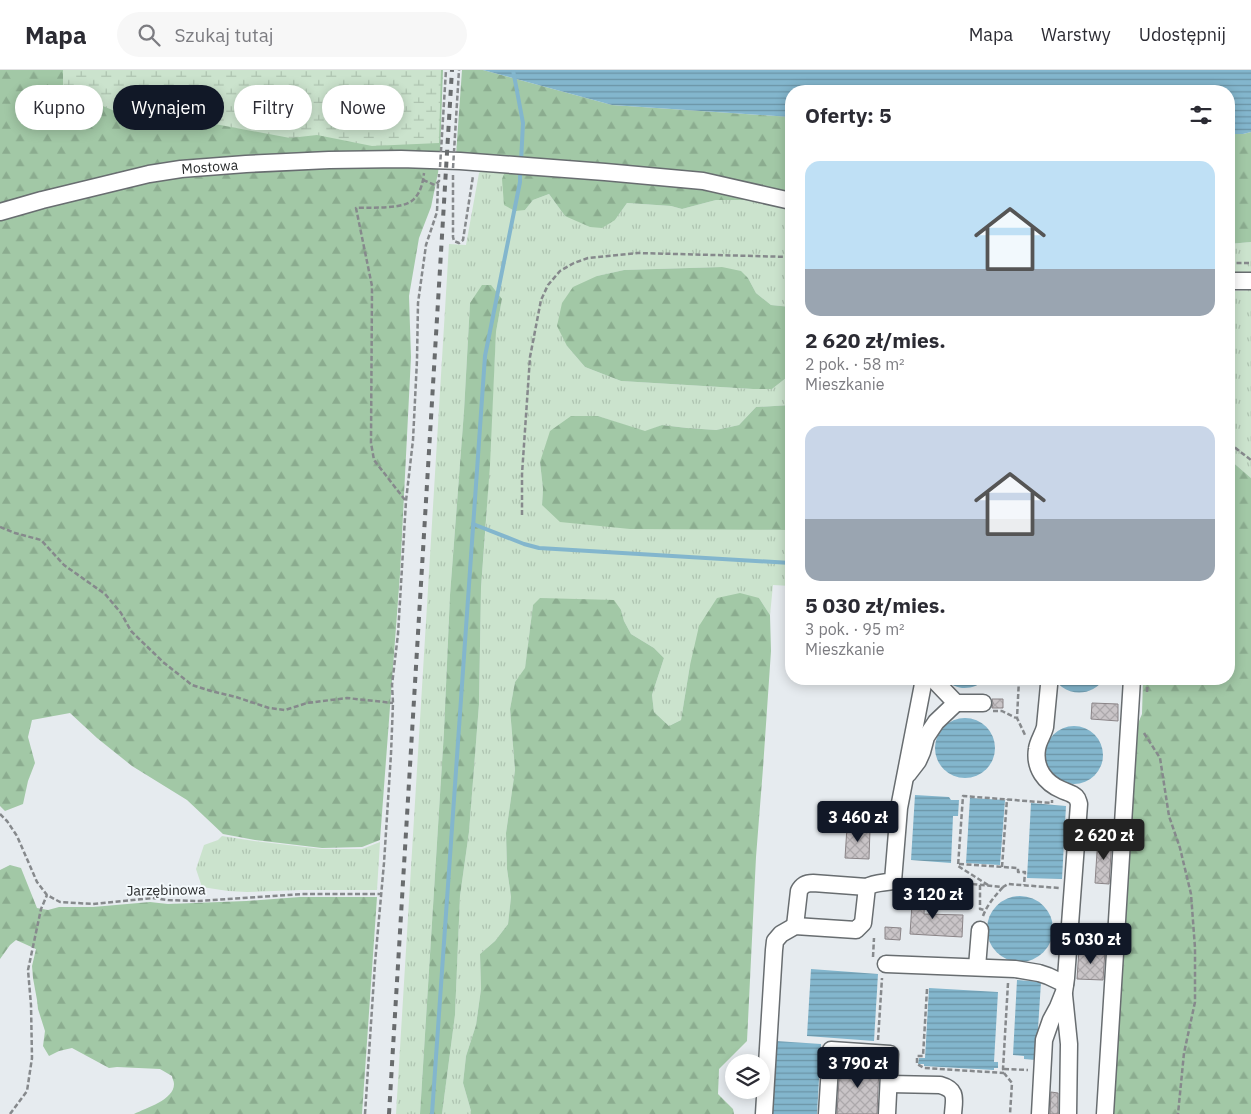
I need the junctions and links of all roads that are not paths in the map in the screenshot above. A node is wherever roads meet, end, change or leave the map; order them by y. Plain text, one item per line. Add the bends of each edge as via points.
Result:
1 (785, 199) edge
2 (0, 212) edge
3 (1235, 281) edge
4 (1251, 281) edge
5 (923, 685) edge
6 (939, 685) edge
7 (1049, 685) dead end
8 (1132, 685) edge
9 (956, 703) junction
10 (983, 704) road end
11 (904, 779) junction
12 (867, 887) junction
13 (795, 926) junction
14 (980, 930) road end
15 (881, 965) road end
16 (977, 967) junction
17 (1064, 988) junction
18 (889, 1084) junction
19 (764, 1114) edge
20 (826, 1114) edge
21 (887, 1114) edge
22 (953, 1114) edge
23 (1040, 1114) edge
24 (1068, 1114) edge
25 (1105, 1114) edge

1 - 2 street, Mostowa via 703,181 605,172 475,162 329,160 181,169 149,174
3 - 4 street
5 - 11 street
6 - 9 street
7 - 17 street via 1044,733 1036,751 1038,767 1046,780 1075,796 1079,804
8 - 25 street
9 - 10 street
9 - 11 street via 936,722 926,737 918,761
11 - 12 street via 893,880
12 - 13 street via 863,923 856,930
12 - 13 street via 806,883 799,891
13 - 19 street via 775,941
14 - 16 street
15 - 16 street
16 - 17 street via 1039,973
17 - 23 street via 1044,1040
17 - 24 street via 1069,1044
18 - 20 street via 890,1054 831,1050
18 - 21 street
18 - 22 street via 947,1087 954,1096

